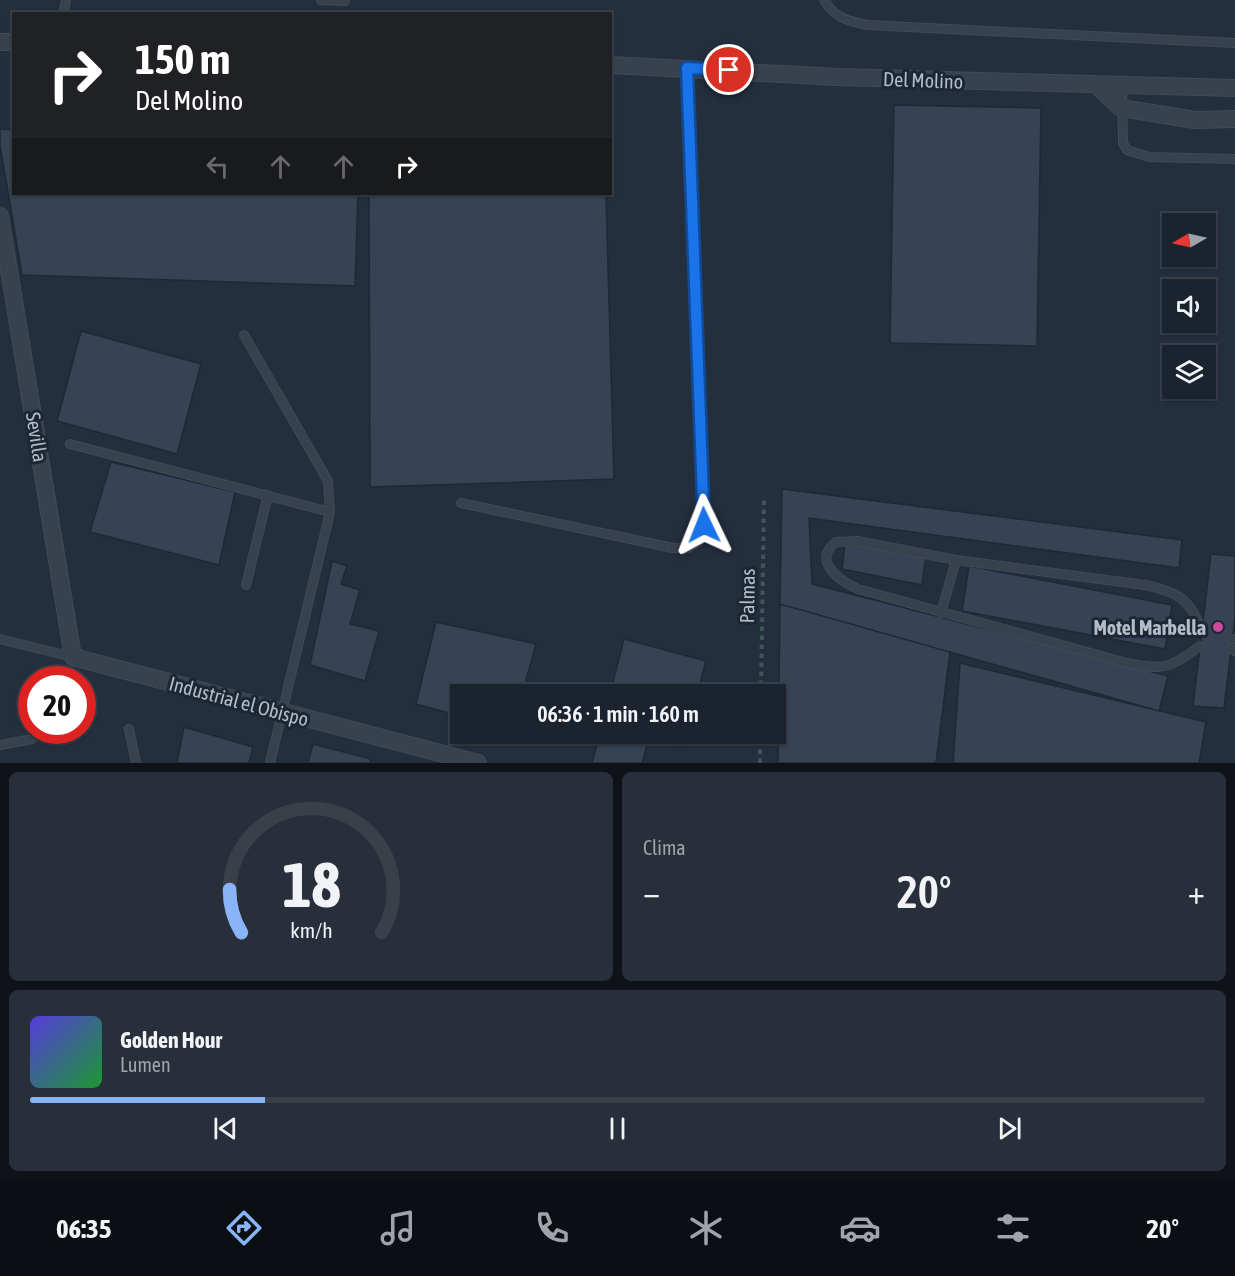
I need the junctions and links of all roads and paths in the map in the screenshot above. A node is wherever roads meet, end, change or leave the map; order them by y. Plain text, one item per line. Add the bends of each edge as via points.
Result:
1 (321, 0) edge
2 (824, 0) edge
3 (345, 1) edge
4 (1235, 43) edge
5 (612, 65) edge
6 (687, 68) junction
7 (1096, 85) junction
8 (1122, 86) junction
9 (1235, 88) edge
10 (1121, 108) junction
11 (1235, 119) edge
12 (1235, 159) edge
13 (0, 216) edge
14 (244, 335) dead end
15 (70, 444) dead end
16 (268, 495) junction
17 (764, 498) dead end
18 (461, 503) dead end
19 (330, 512) junction
20 (956, 560) junction
21 (246, 585) dead end
22 (941, 613) junction
23 (1202, 632) dead end
24 (0, 639) edge
25 (1200, 646) dead end
26 (73, 657) junction
27 (761, 684) edge
28 (283, 713) junction
29 (129, 729) dead end
30 (18, 742) edge
31 (760, 744) edge
32 (0, 745) edge
33 (135, 763) edge
34 (270, 763) edge
35 (478, 763) edge
36 (760, 763) edge

1 - 3 lane
2 - 4 lane via 832,12 846,21 867,25
5 - 6 street, Del Molino
6 - 7 street, Del Molino
6 - 18 lane via 702,539 689,548 673,548
7 - 8 street, Del Molino
7 - 10 street
8 - 9 street, Del Molino
8 - 10 lane
10 - 11 street via 1195,120
10 - 12 lane via 1123,143 1135,155
13 - 26 street, Sevilla
14 - 19 lane via 328,481
15 - 16 lane
16 - 19 lane
16 - 21 lane
17 - 27 path, Palmas
19 - 28 lane
20 - 22 lane
20 - 22 lane via 843,540 831,546 828,553 830,569 843,582
20 - 23 lane via 1174,592 1193,609
22 - 25 lane via 1150,668 1174,665
24 - 26 lane, Industrial el Obispo
26 - 28 street, Industrial el Obispo
28 - 34 lane
28 - 35 street, Industrial el Obispo
29 - 33 lane
30 - 32 lane
31 - 36 path

